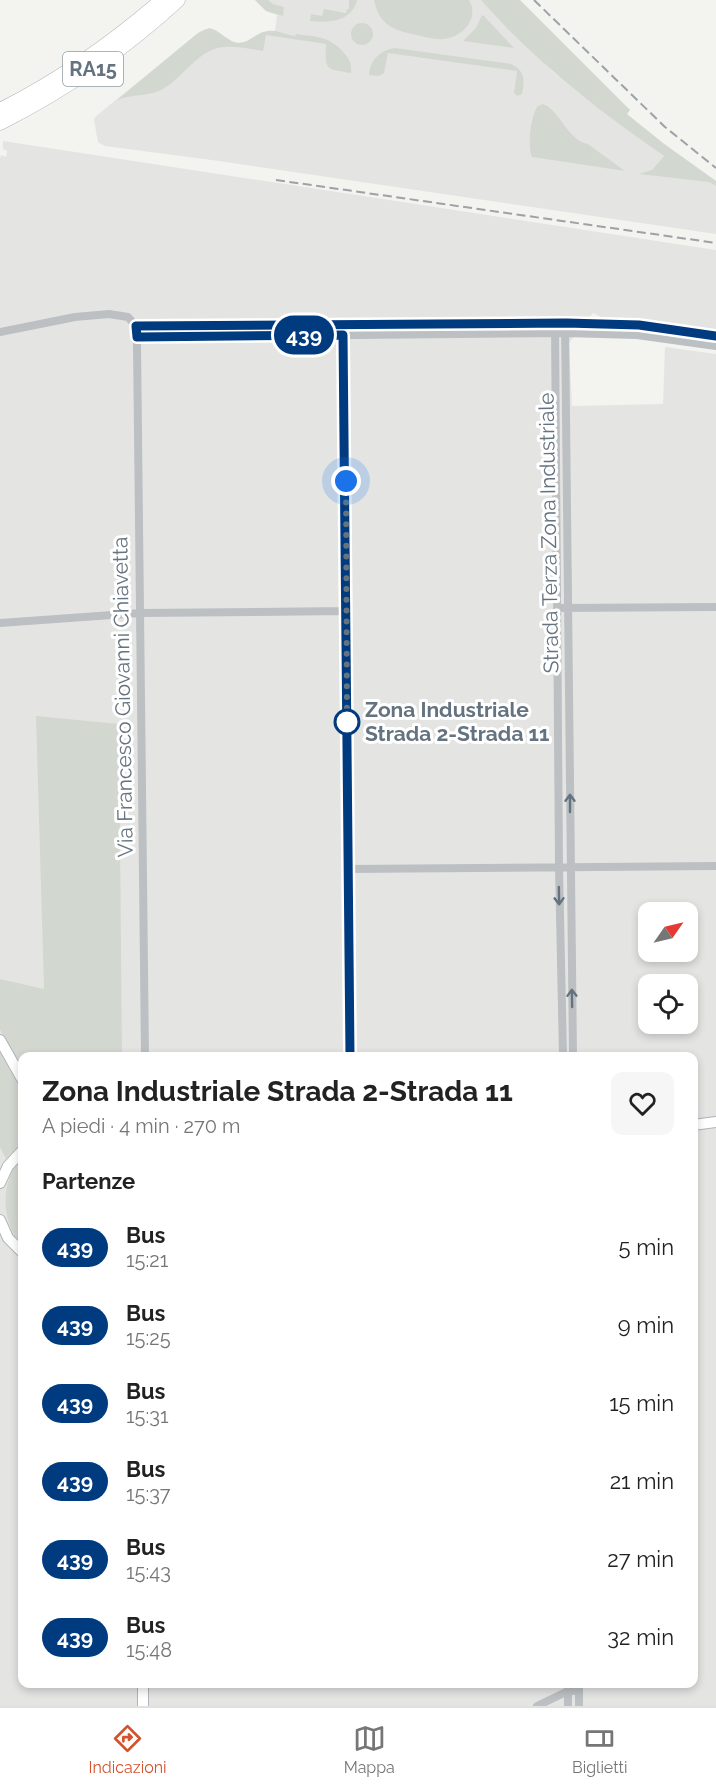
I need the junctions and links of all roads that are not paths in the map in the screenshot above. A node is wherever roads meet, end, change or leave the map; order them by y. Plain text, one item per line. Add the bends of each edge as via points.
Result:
1 (162, 0) edge
2 (178, 0) edge
3 (76, 81) junction
4 (0, 110) edge
5 (0, 123) edge
6 (0, 128) edge
7 (555, 323) junction
8 (566, 323) junction
9 (460, 324) junction
10 (507, 324) junction
11 (344, 325) junction
12 (136, 326) junction
13 (0, 332) edge
14 (555, 333) junction
15 (566, 333) junction
16 (692, 333) junction
17 (460, 334) junction
18 (507, 334) junction
19 (343, 335) junction
20 (716, 336) edge
21 (137, 337) junction
22 (691, 343) junction
23 (716, 346) edge
24 (555, 364) junction
25 (566, 364) junction
26 (556, 424) junction
27 (566, 424) junction
28 (557, 573) junction
29 (568, 574) junction
30 (716, 607) edge
31 (558, 608) junction
32 (568, 608) junction
33 (346, 611) junction
34 (140, 613) junction
35 (0, 623) edge
36 (558, 751) junction
37 (569, 751) junction
38 (716, 866) edge
39 (559, 867) junction
40 (570, 867) junction
41 (348, 869) junction
42 (0, 1040) edge
43 (145, 1052) edge
44 (350, 1052) edge
45 (562, 1052) edge
46 (573, 1052) edge
47 (18, 1071) edge
48 (716, 1122) edge
49 (698, 1124) edge
50 (18, 1155) edge
51 (0, 1161) edge
52 (2, 1179) edge
53 (0, 1220) edge
54 (0, 1240) edge
55 (18, 1248) edge
56 (18, 1249) edge
57 (143, 1688) edge
58 (566, 1688) edge
59 (568, 1688) edge
60 (579, 1688) edge
61 (143, 1706) edge
62 (537, 1706) edge
63 (568, 1706) edge
64 (579, 1706) edge

1 - 4 highway, RA15 via 74,68
2 - 3 highway, RA15
3 - 5 highway, RA15
3 - 6 highway via 55,98
7 - 8 street
7 - 10 street
7 - 14 street, Strada Terza Zona Industriale
8 - 15 street, Strada Terza Zona Industriale
8 - 16 street via 639,325
9 - 10 street
9 - 11 street
9 - 17 street
10 - 18 street
11 - 12 street
11 - 19 street
12 - 13 street via 128,317 110,314
12 - 21 street, Via Francesco Giovanni Chiavetta
14 - 15 street
14 - 18 street
14 - 24 street, Strada Terza Zona Industriale
15 - 22 street via 637,335
15 - 25 street, Strada Terza Zona Industriale
16 - 20 street
16 - 22 street
17 - 18 street
17 - 19 street
19 - 21 street
19 - 33 street
21 - 34 street, Via Francesco Giovanni Chiavetta
22 - 23 street
24 - 25 street
24 - 26 street, Strada Terza Zona Industriale
25 - 27 street, Strada Terza Zona Industriale
26 - 27 street
26 - 28 street, Strada Terza Zona Industriale
27 - 29 street, Strada Terza Zona Industriale
28 - 29 street
28 - 31 street, Strada Terza Zona Industriale
29 - 32 street, Strada Terza Zona Industriale
30 - 32 street
31 - 32 street
31 - 36 street, Strada Terza Zona Industriale
32 - 37 street, Strada Terza Zona Industriale
33 - 34 street
33 - 41 street
34 - 35 street
34 - 43 street, Via Francesco Giovanni Chiavetta
36 - 37 street
36 - 39 street, Strada Terza Zona Industriale
40 -> 37 street, Strada Terza Zona Industriale
38 - 40 street
39 - 40 street
39 - 41 street
39 -> 45 street, Strada Terza Zona Industriale
46 -> 40 street, Strada Terza Zona Industriale
41 - 44 street
42 - 47 main road
45 - 46 street
48 - 49 main road
50 - 52 main road
51 - 52 main road
53 - 55 main road
54 - 56 main road
57 - 61 main road
58 - 62 street
59 - 63 street
60 - 64 street

